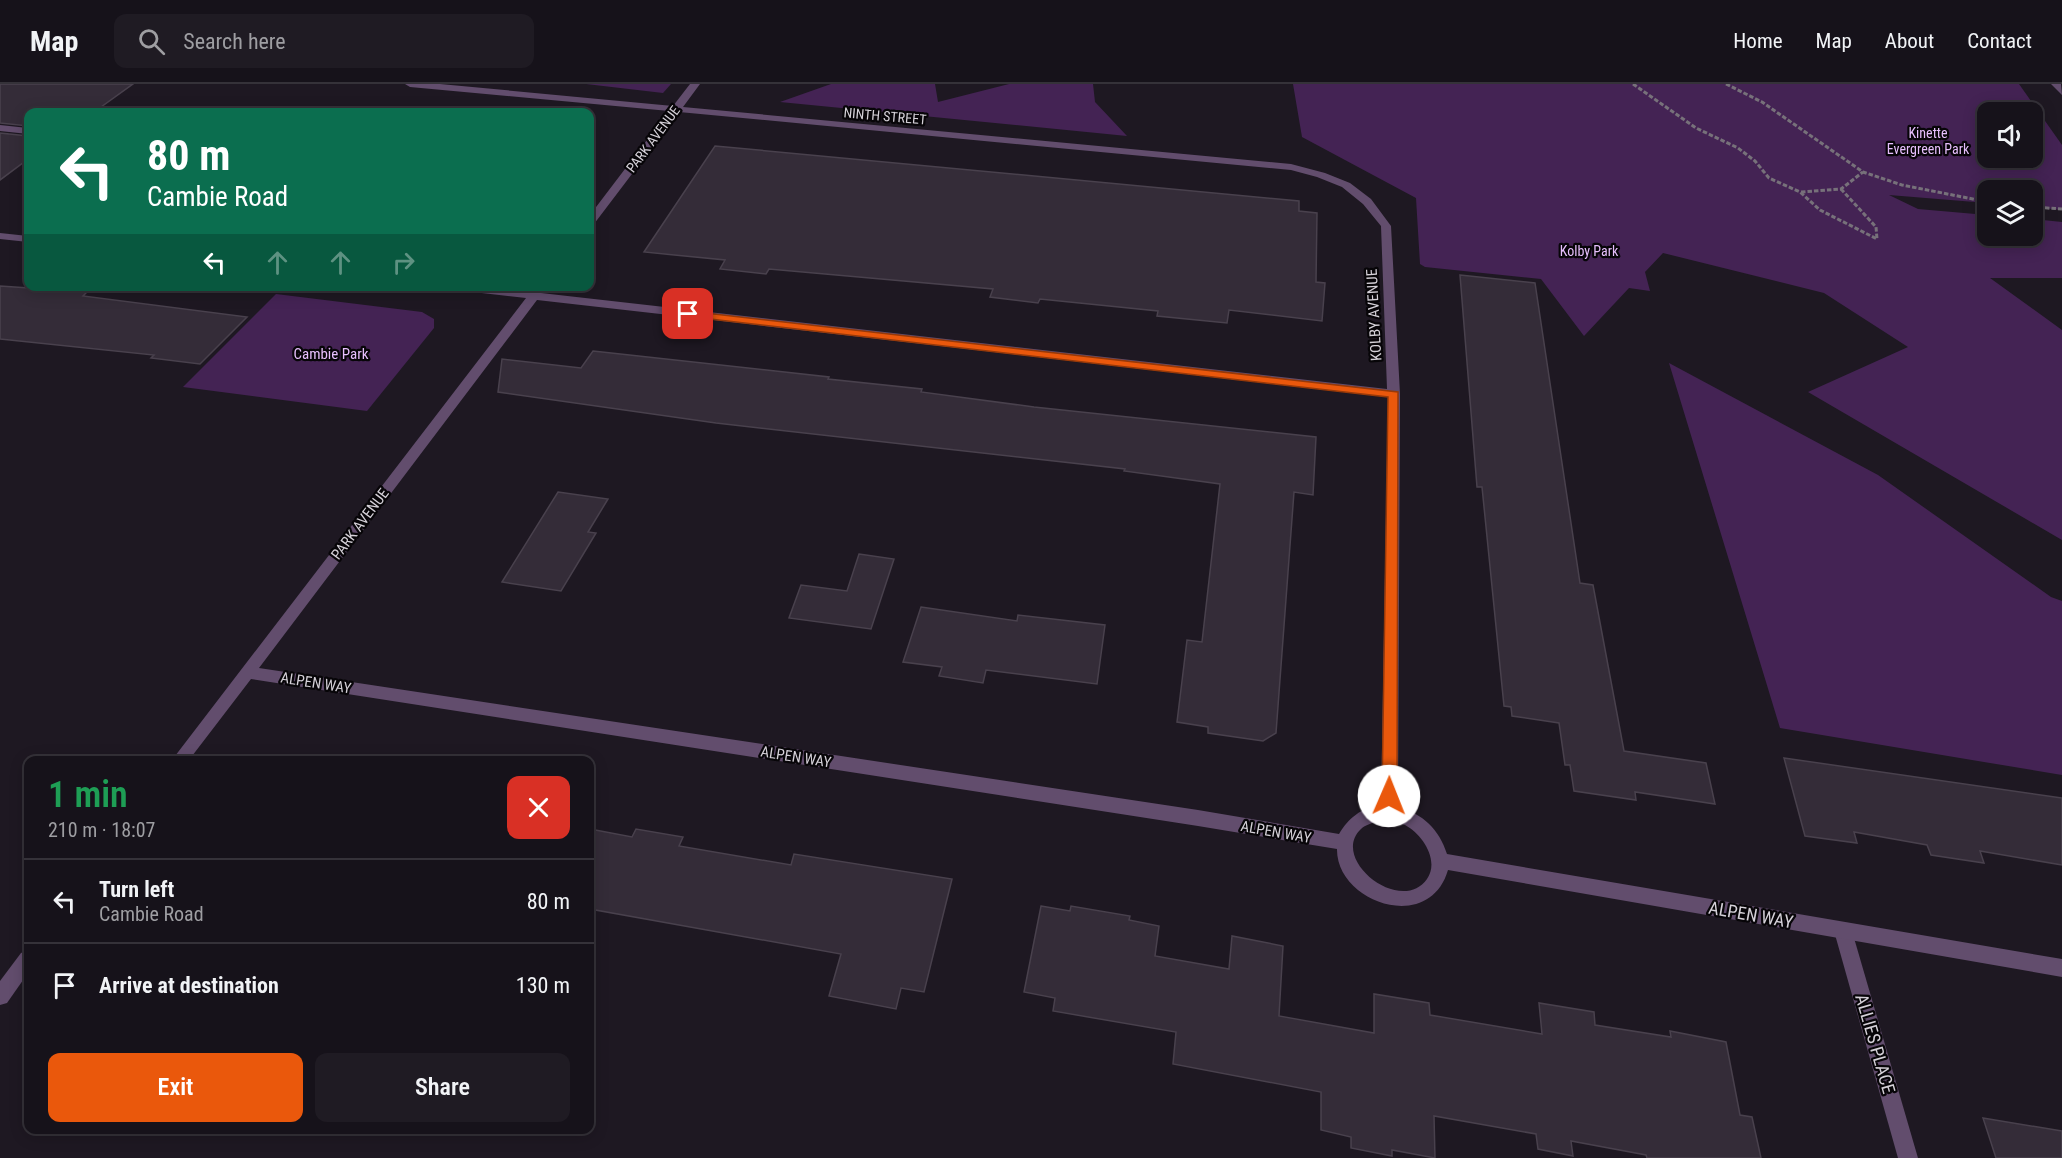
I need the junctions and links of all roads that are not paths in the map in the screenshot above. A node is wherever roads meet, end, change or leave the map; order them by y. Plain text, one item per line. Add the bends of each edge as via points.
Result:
1 (410, 84) edge
2 (695, 84) edge
3 (2056, 84) edge
4 (2062, 92) edge
5 (675, 111) junction
6 (0, 128) edge
7 (24, 131) edge
8 (1353, 189) joint
9 (594, 217) edge
10 (0, 236) edge
11 (24, 239) edge
12 (522, 291) edge
13 (537, 292) edge
14 (1394, 394) junction
15 (247, 672) junction
16 (183, 756) edge
17 (1389, 813) junction
18 (1345, 843) junction
19 (1441, 861) junction
20 (1843, 931) junction
21 (24, 964) edge
22 (2062, 968) edge
23 (0, 996) edge
24 (1908, 1158) edge

1 - 5 street, NINTH STREET
2 - 5 street, PARK AVENUE
3 - 4 street
5 - 8 street, NINTH STREET via 1291,167 1324,175
5 - 9 street, PARK AVENUE
6 - 7 street
8 - 14 street, KOLBY AVENUE via 1373,204 1386,226
10 - 11 street
12 - 13 street
13 - 14 street
13 - 15 street, PARK AVENUE
14 - 17 street, KOLBY AVENUE
15 - 16 street, PARK AVENUE
15 - 18 street, ALPEN WAY
17 - 18 street via 1364,817 1348,832
17 - 19 street via 1418,824 1434,841
18 - 19 street via 1346,858 1362,883 1392,898 1407,899 1433,886
19 - 20 street, ALPEN WAY
20 - 22 street, ALPEN WAY
20 - 24 street, ALLIES PLACE
21 - 23 street

